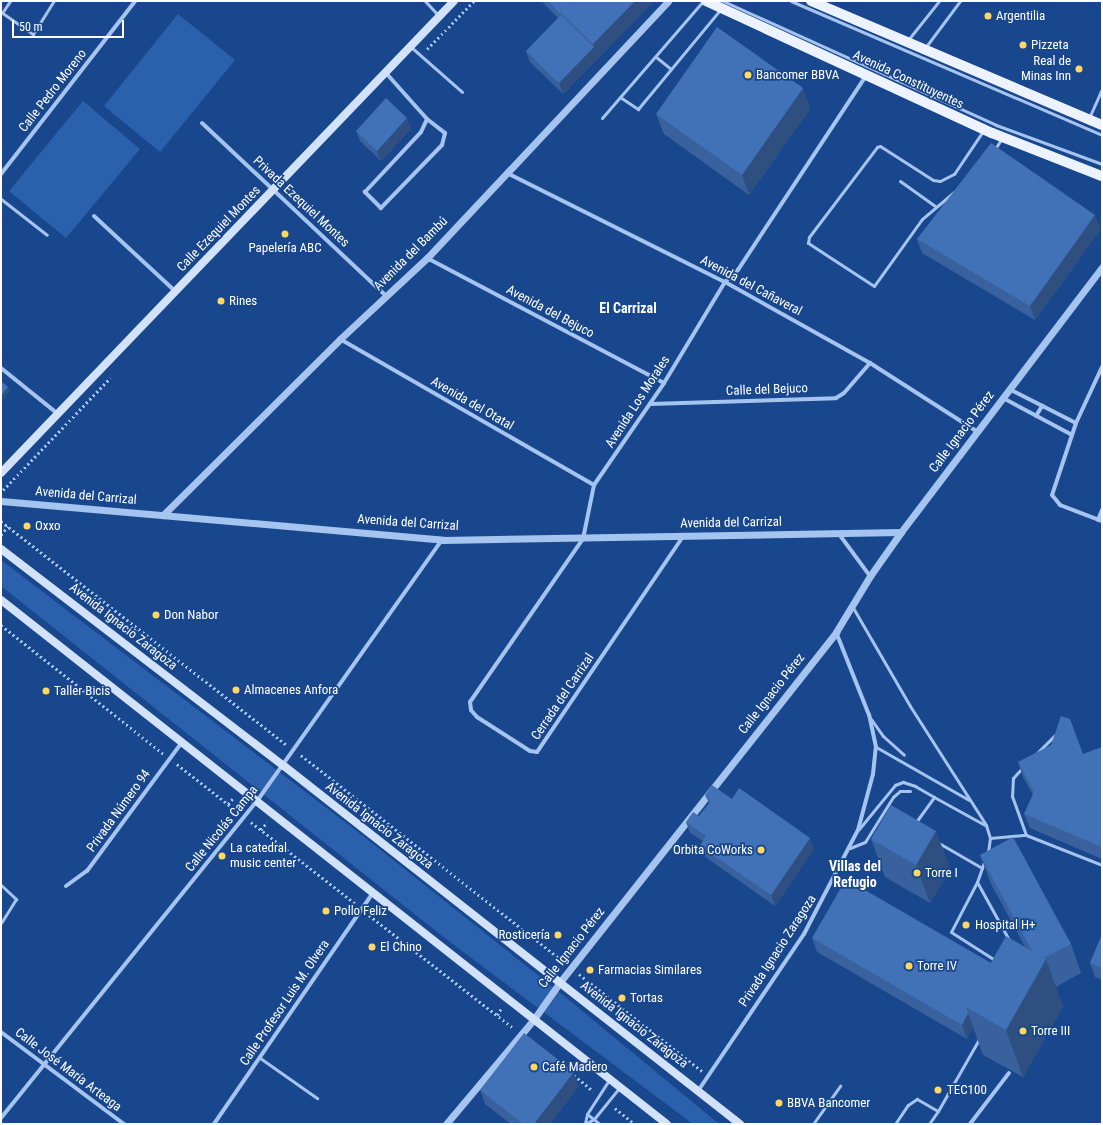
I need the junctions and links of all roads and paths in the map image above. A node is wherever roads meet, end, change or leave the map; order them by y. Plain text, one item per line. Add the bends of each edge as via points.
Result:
1 (10, 1) edge
2 (54, 1) edge
3 (135, 1) edge
4 (425, 1) edge
5 (454, 1) edge
6 (668, 1) edge
7 (704, 1) edge
8 (791, 1) edge
9 (811, 1) edge
10 (939, 1) edge
11 (960, 1) edge
12 (722, 5) edge
13 (1, 12) edge
14 (440, 16) junction
15 (906, 42) junction
16 (411, 46) junction
17 (924, 50) junction
18 (656, 57) junction
19 (671, 69) junction
20 (385, 73) junction
21 (867, 75) junction
22 (1102, 89) edge
23 (462, 92) dead end
24 (620, 97) junction
25 (602, 118) dead end
26 (427, 119) junction
27 (1089, 120) junction
28 (202, 123) dead end
29 (1102, 125) edge
30 (984, 130) junction
31 (1102, 135) edge
32 (1002, 138) junction
33 (992, 154) edge
34 (1102, 164) edge
35 (506, 172) junction
36 (1, 174) edge
37 (1102, 176) edge
38 (900, 181) dead end
39 (273, 190) junction
40 (956, 190) edge
41 (1, 199) edge
42 (935, 206) junction
43 (94, 216) dead end
44 (47, 235) dead end
45 (427, 258) junction
46 (1102, 267) edge
47 (724, 282) junction
48 (175, 292) junction
49 (386, 296) junction
50 (340, 339) junction
51 (870, 363) junction
52 (1102, 367) edge
53 (1, 368) edge
54 (664, 383) junction
55 (1009, 389) junction
56 (1003, 398) junction
57 (650, 404) junction
58 (1042, 406) junction
59 (58, 414) junction
60 (1036, 416) junction
61 (1076, 423) junction
62 (978, 432) junction
63 (1072, 435) junction
64 (1, 473) edge
65 (594, 485) junction
66 (1, 501) edge
67 (1102, 510) edge
68 (163, 515) junction
69 (1100, 520) edge
70 (1, 521) edge
71 (8, 526) junction
72 (901, 532) junction
73 (839, 534) junction
74 (1, 535) edge
75 (684, 535) junction
76 (583, 539) junction
77 (443, 540) junction
78 (1, 549) edge
79 (870, 576) junction
80 (1, 600) edge
81 (852, 606) junction
82 (1, 625) edge
83 (836, 632) junction
84 (869, 715) junction
85 (1055, 735) edge
86 (182, 742) junction
87 (876, 747) junction
88 (295, 751) junction
89 (904, 755) dead end
90 (1034, 757) edge
91 (170, 758) junction
92 (1029, 762) edge
93 (284, 766) junction
94 (910, 791) dead end
95 (934, 797) junction
96 (971, 801) junction
97 (257, 802) junction
98 (244, 817) junction
99 (986, 825) junction
100 (912, 828) edge
101 (858, 830) junction
102 (1026, 835) junction
103 (990, 838) junction
104 (931, 839) edge
105 (850, 848) junction
106 (1102, 865) edge
107 (982, 868) junction
108 (977, 882) junction
109 (1, 885) edge
110 (66, 886) dead end
111 (373, 893) junction
112 (362, 909) junction
113 (1, 923) edge
114 (1010, 947) edge
115 (997, 961) edge
116 (571, 968) junction
117 (560, 982) junction
118 (534, 1019) junction
119 (1, 1032) edge
120 (521, 1034) junction
121 (981, 1036) edge
122 (260, 1058) junction
123 (46, 1064) junction
124 (569, 1072) edge
125 (1009, 1073) edge
126 (708, 1076) junction
127 (610, 1079) junction
128 (840, 1086) dead end
129 (620, 1087) junction
130 (698, 1091) junction
131 (599, 1095) junction
132 (317, 1098) dead end
133 (607, 1102) junction
134 (938, 1111) junction
135 (587, 1114) junction
136 (1, 1118) edge
137 (594, 1119) junction
138 (124, 1124) edge
139 (214, 1124) edge
140 (446, 1124) edge
141 (585, 1124) edge
142 (600, 1124) edge
143 (635, 1124) edge
144 (667, 1124) edge
145 (740, 1124) edge
146 (813, 1124) edge
147 (895, 1124) edge
148 (929, 1124) edge
149 (970, 1124) edge

1 - 13 lane
2 - 13 lane via 33,34
3 - 36 street, Calle Pedro Moreno
4 - 14 lane
5 - 14 main road, Calle Ezequiel Montes
6 - 35 street, Avenida del Bambú
7 - 12 main road, Avenida Constituyentes
7 - 18 lane
8 - 31 lane
9 - 15 main road
10 - 15 lane
11 - 17 lane
12 - 19 lane
12 - 21 main road, Avenida Constituyentes
12 - 34 lane via 996,125
14 - 16 main road, Calle Ezequiel Montes
15 - 17 main road
16 - 20 main road, Calle Ezequiel Montes
16 - 23 lane
17 - 27 main road
18 - 19 lane
18 - 24 lane
19 - 24 lane via 638,109
20 - 26 street
20 - 39 main road, Calle Ezequiel Montes
21 - 30 main road, Avenida Constituyentes
21 - 47 street via 738,270
22 - 27 lane
24 - 25 lane
26 - 26 street via 421,132 365,192 381,208 442,145 445,133
27 - 29 main road
28 - 39 street, Privada Ezequiel Montes
30 - 32 main road, Avenida Constituyentes
30 - 42 lane via 954,174 940,181 933,180 880,146 877,147 809,237 808,243 874,286 922,219
32 - 33 lane
32 - 37 main road, Avenida Constituyentes
35 - 45 street, Avenida del Bambú
35 - 47 street, Avenida del Cañaveral
38 - 42 lane
39 - 48 main road, Calle Ezequiel Montes
39 - 49 street, Privada Ezequiel Montes
40 - 42 lane
41 - 44 lane
43 - 48 street
45 - 49 street, Avenida del Bambú
45 - 54 street, Avenida del Bejuco
46 - 55 street, Calle Ignacio Pérez
47 - 51 street, Avenida del Cañaveral
47 - 54 street, Avenida Los Morales
48 - 59 main road, Calle Ezequiel Montes
49 - 50 street, Avenida del Bambú
50 - 65 street, Avenida del Otatal
50 - 68 street, Avenida del Bambú
51 - 57 street, Calle del Bejuco via 844,393 836,398
51 - 62 street, Avenida del Cañaveral
52 - 61 street
53 - 59 street
54 - 57 street, Avenida Los Morales
55 - 56 street, Calle Ignacio Pérez
55 - 58 street
56 - 60 street
56 - 62 street, Calle Ignacio Pérez
57 - 65 street, Avenida Los Morales
58 - 60 street
58 - 61 street
59 - 64 main road, Calle Ezequiel Montes
60 - 63 street
61 - 63 street
62 - 72 street, Calle Ignacio Pérez
63 - 69 street via 1052,495 1060,505
65 - 76 street, Avenida Los Morales
66 - 68 street, Avenida del Carrizal
67 - 69 street
68 - 77 street, Avenida del Carrizal
70 - 71 path
71 - 74 path
71 - 88 path
72 - 73 street, Avenida del Carrizal
72 - 79 street, Calle Ignacio Pérez
73 - 75 street, Avenida del Carrizal
73 - 79 street
75 - 76 street, Avenida del Carrizal
75 - 76 street, Cerrada del Carrizal via 543,746 537,752 530,751 477,717 471,710 470,702
76 - 77 street, Avenida del Carrizal via 531,536
77 - 88 street, Calle Nicolás Campa
78 - 93 main road, Avenida Ignacio Zaragoza
79 - 81 street, Calle Ignacio Pérez
80 - 86 main road
81 - 83 street, Calle Ignacio Pérez
81 - 96 lane via 910,706
82 - 91 path
83 - 84 street, Privada Ignacio Zaragoza
83 - 116 street, Calle Ignacio Pérez
84 - 87 street, Privada Ignacio Zaragoza
84 - 89 lane via 883,736
85 - 90 lane
86 - 91 street, Privada Número 94
86 - 97 main road
87 - 96 lane
87 - 101 street, Privada Ignacio Zaragoza via 873,774
88 - 93 street, Calle Nicolás Campa
88 - 116 path
91 - 98 path
91 - 110 street, Privada Número 94 via 87,871
92 - 102 lane via 1013,778 1012,790
93 - 97 street, Calle Nicolás Campa
93 - 117 main road, Avenida Ignacio Zaragoza
94 - 105 lane via 900,791 893,797 865,842
95 - 99 lane
95 - 100 lane
95 - 101 lane via 903,782 895,785
96 - 99 lane
97 - 98 street, Calle Nicolás Campa
97 - 111 main road
98 - 112 path
98 - 123 street, Calle Nicolás Campa
99 - 103 lane
101 - 105 street, Privada Ignacio Zaragoza
102 - 103 lane
102 - 106 lane
103 - 107 lane
104 - 107 lane
105 - 126 street, Privada Ignacio Zaragoza via 804,934
107 - 108 lane
108 - 114 lane via 1007,933
108 - 115 lane via 951,932
109 - 113 lane via 16,899
111 - 112 street, Calle Profesor Luis M. Olvera
111 - 118 main road
112 - 120 path
112 - 122 street, Calle Profesor Luis M. Olvera
116 - 117 street, Calle Ignacio Pérez
116 - 126 path
117 - 118 street, Calle Ignacio Pérez
117 - 130 main road, Avenida Ignacio Zaragoza
118 - 120 street, Calle Ignacio Pérez
118 - 127 main road
119 - 123 street, Calle José María Arteaga
120 - 140 street, Calle Ignacio Pérez
121 - 134 lane
122 - 132 lane
122 - 139 street, Calle Profesor Luis M. Olvera
123 - 136 street, Calle Nicolás Campa
123 - 138 street, Calle José María Arteaga
124 - 131 path
125 - 149 street
126 - 130 street, Privada Ignacio Zaragoza
127 - 129 main road
127 - 131 lane
128 - 146 lane
129 - 133 lane
129 - 144 main road
130 - 145 main road, Avenida Ignacio Zaragoza
131 - 135 lane
133 - 137 lane
133 - 143 path
134 - 147 lane via 917,1099 912,1100
134 - 148 lane
135 - 137 lane
135 - 141 lane
137 - 141 lane
137 - 142 lane

